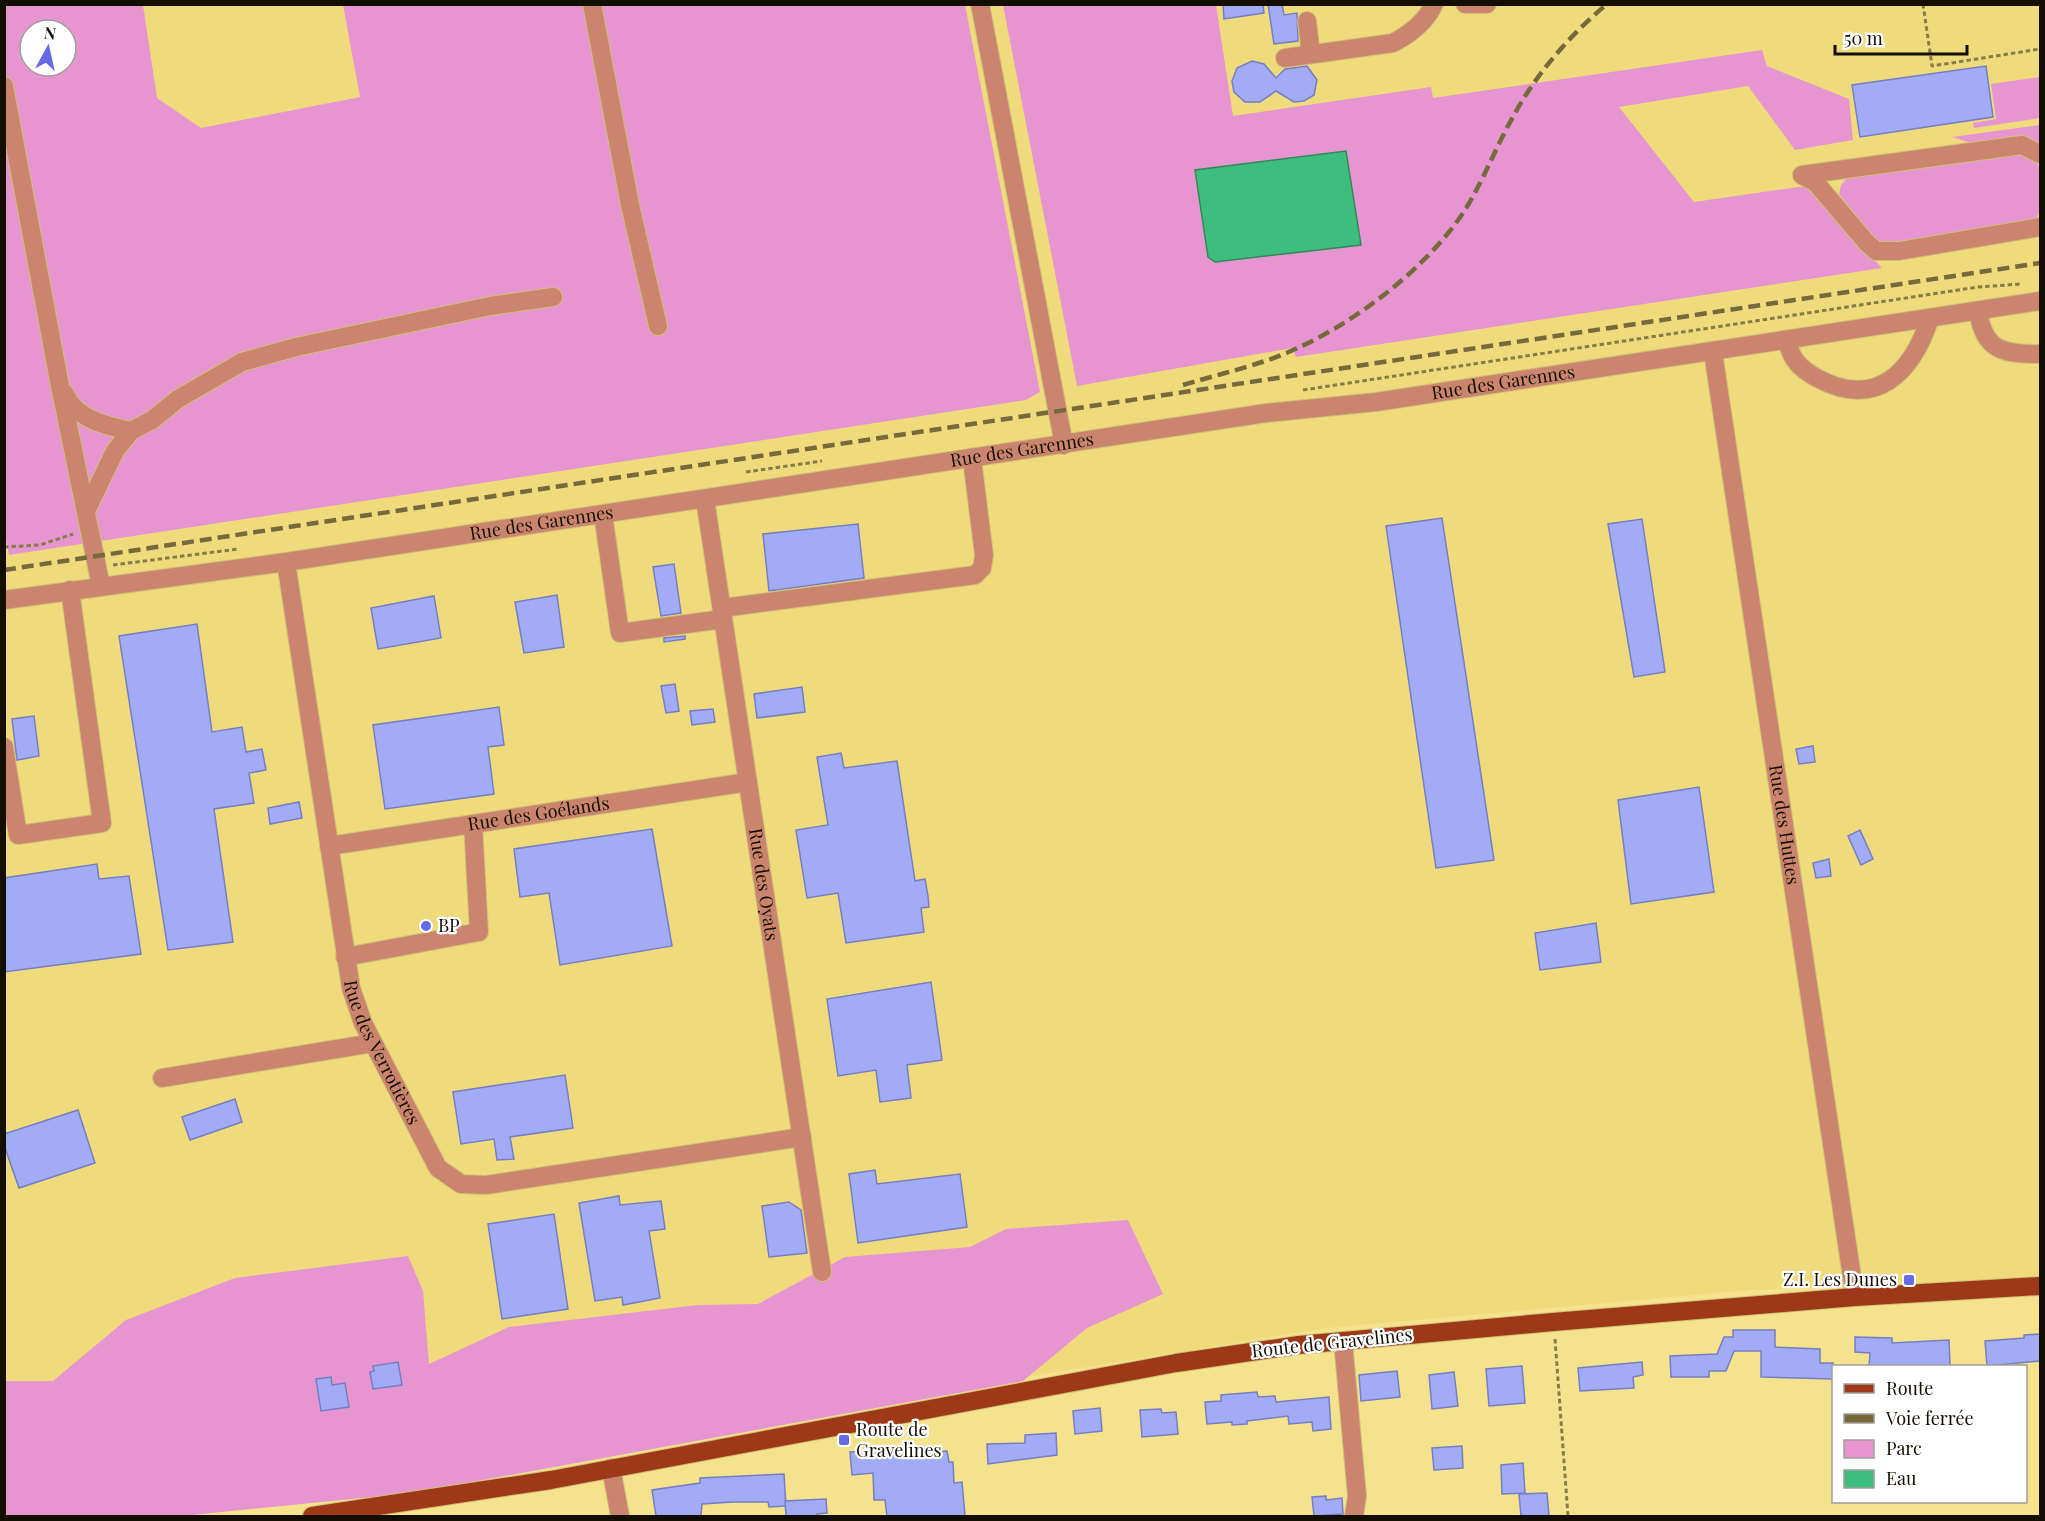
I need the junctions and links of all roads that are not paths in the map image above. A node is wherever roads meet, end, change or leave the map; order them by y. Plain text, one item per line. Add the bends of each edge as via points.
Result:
1 (592, 4) edge
2 (980, 4) edge
3 (1434, 4) edge
4 (1465, 4) edge
5 (1487, 4) edge
6 (1307, 21) dead end
7 (1311, 54) junction
8 (1285, 58) dead end
9 (4, 86) edge
10 (2040, 154) edge
11 (1841, 170) junction
12 (1829, 198) junction
13 (2040, 226) edge
14 (553, 297) dead end
15 (2040, 302) edge
16 (1978, 311) junction
17 (1930, 318) junction
18 (658, 326) dead end
19 (1787, 340) junction
20 (1713, 352) junction
21 (2040, 354) edge
22 (59, 381) junction
23 (131, 431) junction
24 (1064, 445) junction
25 (972, 459) junction
26 (705, 499) junction
27 (603, 514) junction
28 (88, 519) junction
29 (286, 562) junction
30 (101, 586) junction
31 (70, 590) junction
32 (4, 600) edge
33 (722, 613) junction
34 (4, 747) edge
35 (748, 782) junction
36 (473, 824) junction
37 (329, 846) junction
38 (345, 957) junction
39 (373, 1043) junction
40 (162, 1078) dead end
41 (802, 1137) junction
42 (822, 1272) dead end
43 (2040, 1286) edge
44 (1855, 1297) junction
45 (1343, 1341) junction
46 (611, 1468) junction
47 (312, 1516) edge
48 (620, 1516) edge
49 (1354, 1516) edge

1 - 18 street via 630,205
2 - 24 street
3 - 7 street via 1407,36 1393,44
4 - 5 street
6 - 7 street
7 - 8 street
9 - 22 street
10 - 11 street via 2022,145 1930,148
11 - 12 street
11 - 12 street via 1802,175
12 - 13 street via 1876,251 1899,251
14 - 23 street via 490,306 242,362
15 - 16 street, Rue des Garennes
16 - 17 street, Rue des Garennes
16 - 21 street via 1989,343 2002,351
17 - 19 street, Rue des Garennes
17 - 19 street via 1922,342 1907,366 1886,383 1863,391 1834,387 1812,375 1791,357
19 - 20 street, Rue des Garennes
20 - 24 street, Rue des Garennes via 1376,402 1266,413
20 - 44 street, Rue des Huttes
22 - 23 street via 69,403 80,413
22 - 28 street
23 - 28 street via 115,451
24 - 25 street, Rue des Garennes
25 - 26 street, Rue des Garennes
25 - 33 street via 984,555 982,568 975,575
26 - 27 street, Rue des Garennes
26 - 33 street, Rue des Oyats
27 - 29 street, Rue des Garennes
27 - 33 street via 620,633
28 - 30 street
29 - 30 street, Rue des Garennes
29 - 37 street, Rue des Verrotières
30 - 31 street, Rue des Garennes
31 - 32 street, Rue des Garennes
31 - 34 street via 102,823 18,835
33 - 35 street, Rue des Oyats
35 - 36 street, Rue des Goélands
35 - 41 street, Rue des Oyats
36 - 37 street, Rue des Goélands
36 - 38 street via 479,932
37 - 38 street, Rue des Verrotières
38 - 39 street, Rue des Verrotières via 355,1003
39 - 40 street
39 - 41 street, Rue des Verrotières via 432,1159 444,1175 461,1184 486,1185
41 - 42 street, Rue des Oyats
43 - 44 main road, Route de Gravelines
44 - 45 main road, Route de Gravelines
45 - 46 main road, Route de Gravelines via 1176,1363
45 - 49 street via 1357,1496
46 - 47 main road, Route de Gravelines
46 - 48 street

